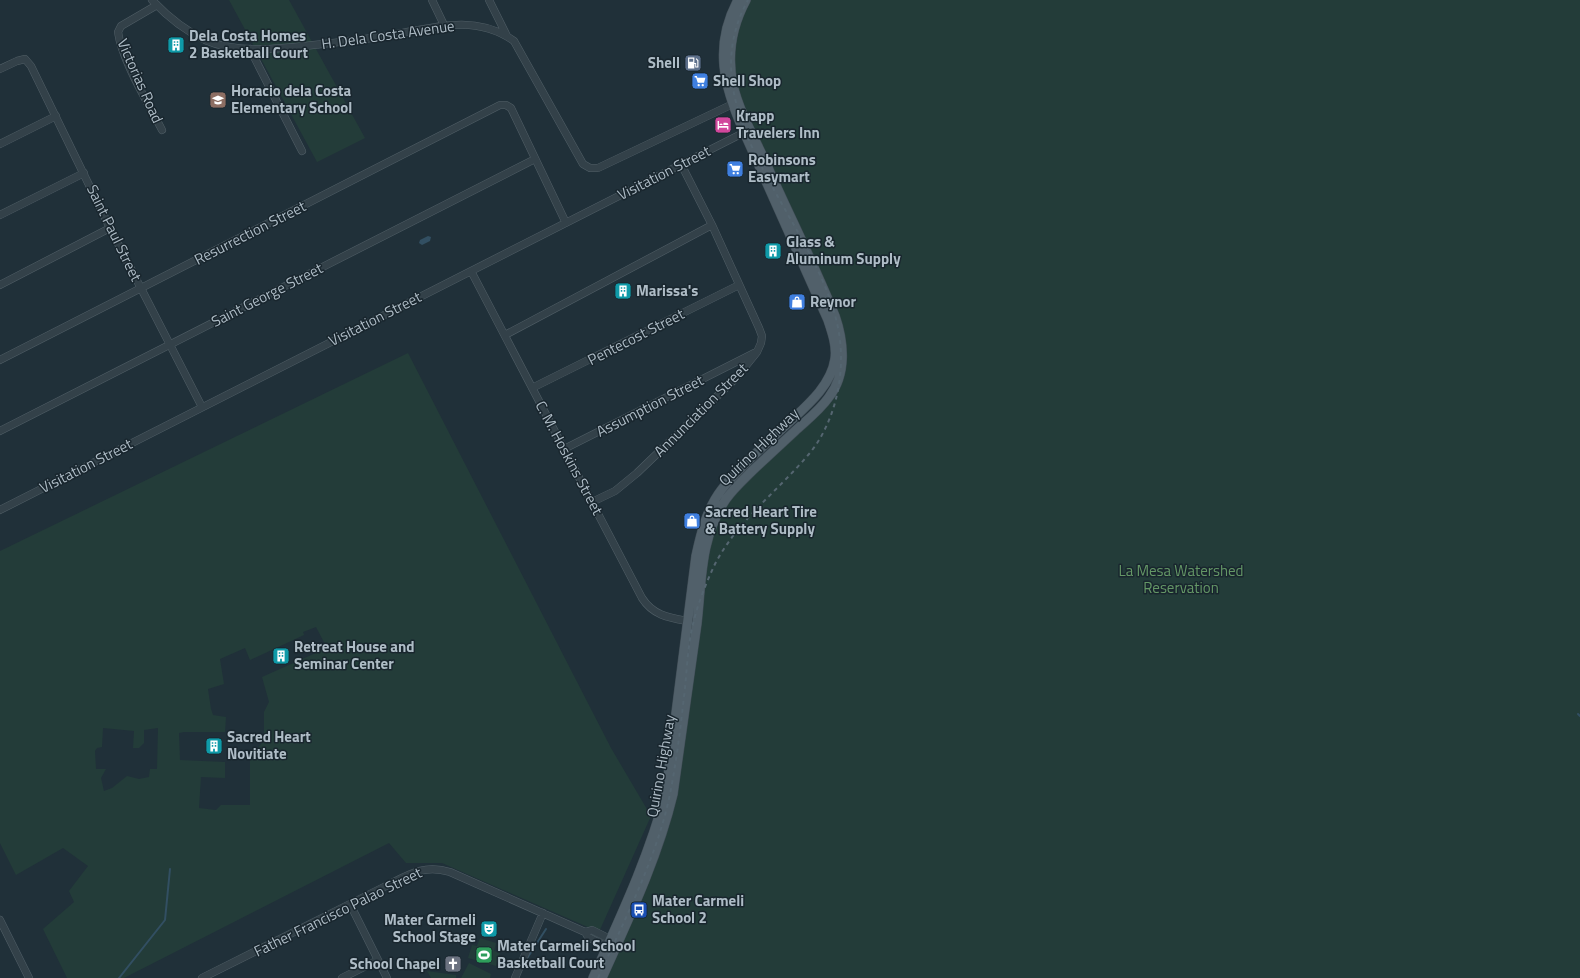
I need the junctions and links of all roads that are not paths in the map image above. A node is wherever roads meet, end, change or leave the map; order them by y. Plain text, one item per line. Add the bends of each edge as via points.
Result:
1 (432, 0) edge
2 (489, 0) edge
3 (738, 0) edge
4 (746, 0) edge
5 (155, 3) edge
6 (444, 26) junction
7 (508, 36) junction
8 (250, 49) junction
9 (0, 69) edge
10 (735, 103) junction
11 (56, 116) junction
12 (162, 130) dead end
13 (747, 131) junction
14 (0, 144) edge
15 (302, 151) dead end
16 (535, 159) junction
17 (681, 164) junction
18 (84, 173) junction
19 (0, 215) edge
20 (566, 223) junction
21 (712, 226) junction
22 (110, 228) junction
23 (471, 271) junction
24 (0, 285) edge
25 (739, 285) junction
26 (141, 288) junction
27 (504, 335) junction
28 (170, 344) junction
29 (757, 352) junction
30 (0, 360) edge
31 (532, 388) junction
32 (202, 407) junction
33 (0, 431) edge
34 (564, 449) junction
35 (592, 502) junction
36 (0, 510) edge
37 (692, 622) junction
38 (350, 904) junction
39 (543, 913) junction
40 (0, 920) edge
41 (612, 945) junction
42 (378, 960) junction
43 (29, 978) edge
44 (202, 978) edge
45 (342, 978) edge
46 (387, 978) edge
47 (515, 978) edge
48 (593, 978) edge
49 (602, 978) edge

1 - 6 street
2 - 7 street
3 - 10 main road, Quirino Highway via 731,16 724,49 724,74
4 - 10 main road, Quirino Highway via 735,27 731,49
5 - 8 street, H. Dela Costa Avenue via 185,28 206,40
5 - 12 street, Victorias Road via 121,26 118,32 135,78
6 - 7 street, H. Dela Costa Avenue via 458,24 488,27
6 - 8 street, H. Dela Costa Avenue via 369,39 287,48
7 - 10 street, H. Dela Costa Avenue via 522,53 583,164 590,168 598,168
8 - 15 street
9 - 11 street, Saint Paul Street via 17,60 25,59
10 - 13 main road, Quirino Highway
11 - 14 street
11 - 18 street, Saint Paul Street
13 - 17 street, Visitation Street
13 - 37 main road, Quirino Highway via 835,316 840,331 843,360 836,386 830,396 812,416 740,482 712,524
16 - 20 street
16 - 26 street, Resurrection Street via 511,108 500,105
16 - 28 street, Saint George Street
17 - 20 street, Visitation Street
17 - 21 street, Annunciation Street
18 - 19 street
18 - 22 street, Saint Paul Street
20 - 23 street, Visitation Street
21 - 25 street, Annunciation Street
21 - 27 street
22 - 24 street
22 - 26 street, Saint Paul Street
23 - 27 street, C. M. Hoskins Street
23 - 32 street, Visitation Street
25 - 29 street, Annunciation Street via 762,336
25 - 31 street, Pentecost Street
26 - 28 street, Saint Paul Street
26 - 30 street, Resurrection Street
27 - 31 street, C. M. Hoskins Street
28 - 32 street, Saint Paul Street
28 - 33 street, Saint George Street
29 - 34 street, Assumption Street
29 - 35 street, Annunciation Street via 736,378 637,473 615,491
31 - 34 street, C. M. Hoskins Street
32 - 36 street, Visitation Street
34 - 35 street, C. M. Hoskins Street
35 - 37 street, C. M. Hoskins Street via 645,603 659,615
37 - 41 main road, Quirino Highway via 673,794 668,817 645,878
38 - 39 street, Father Francisco Palao Street via 417,871 430,868 440,869
38 - 42 street
38 - 44 street, Father Francisco Palao Street
39 - 41 street, Father Francisco Palao Street via 585,932 592,930
39 - 47 street
40 - 43 street
41 - 48 main road, Quirino Highway
41 - 49 main road, Quirino Highway
42 - 45 street
42 - 46 street

